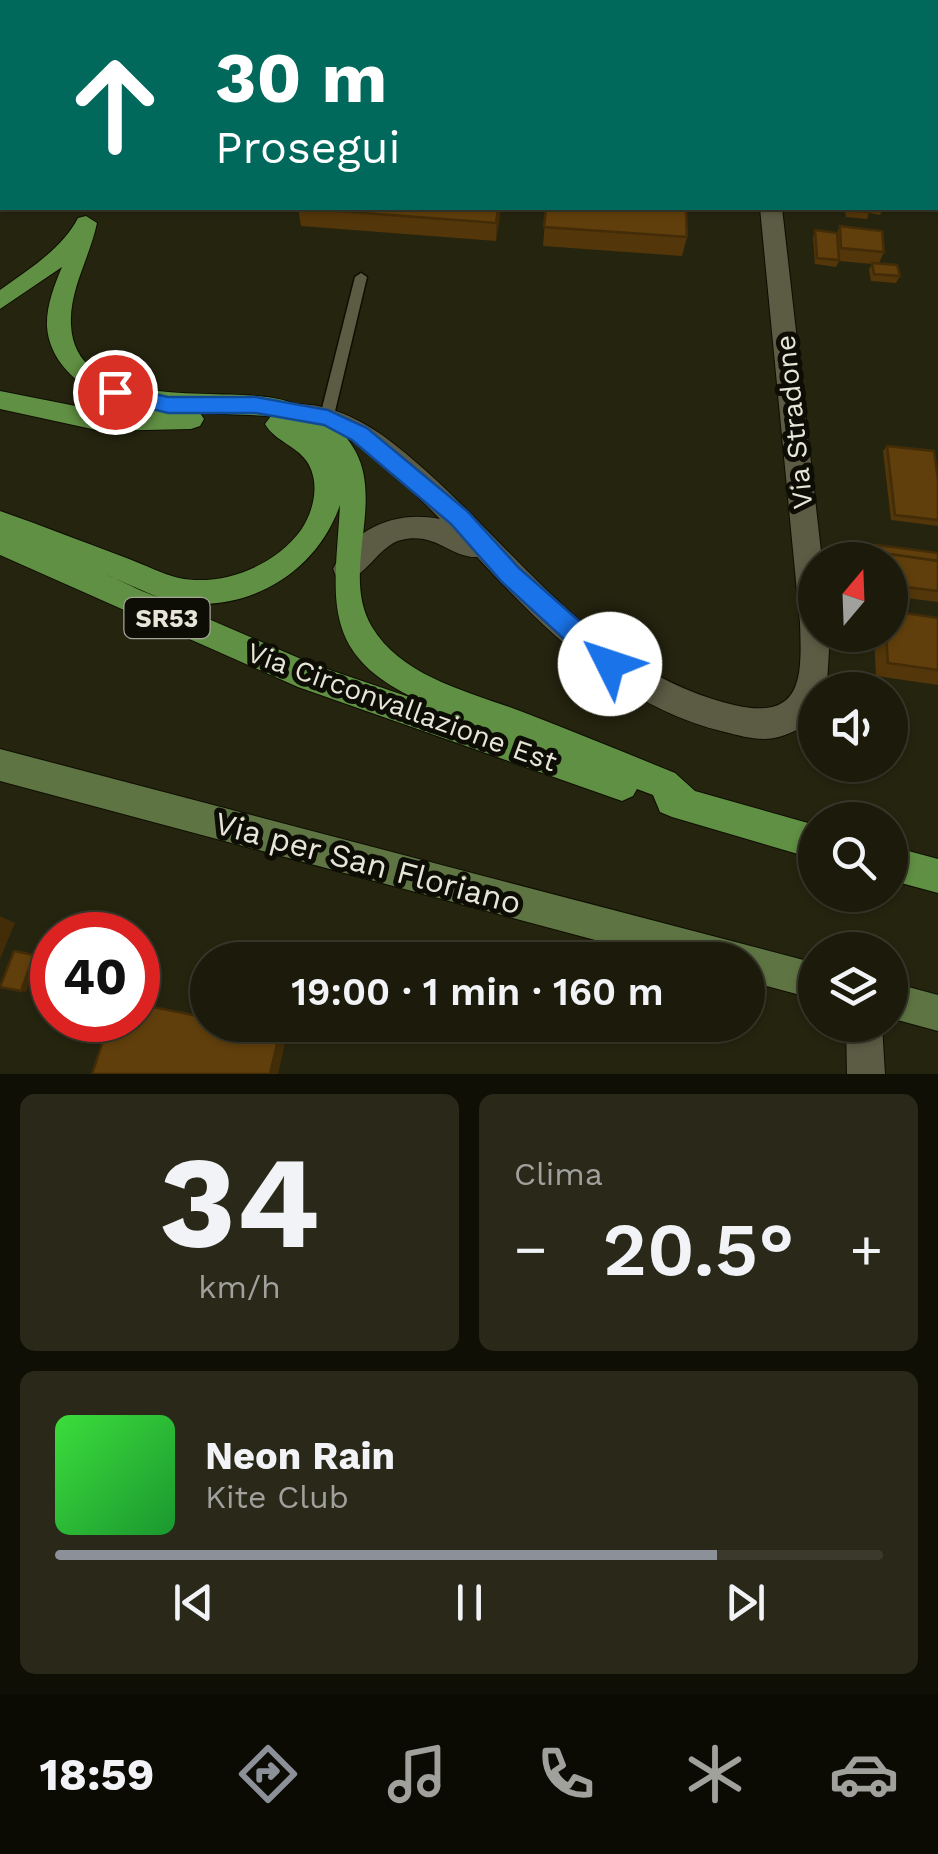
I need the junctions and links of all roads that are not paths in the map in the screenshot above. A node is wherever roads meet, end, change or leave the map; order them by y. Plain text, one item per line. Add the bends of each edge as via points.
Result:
1 (772, 210) edge
2 (89, 216) edge
3 (361, 277) dead end
4 (0, 301) edge
5 (0, 400) edge
6 (320, 431) junction
7 (0, 522) edge
8 (0, 542) edge
9 (348, 569) junction
10 (511, 575) junction
11 (0, 765) edge
12 (687, 806) junction
13 (798, 837) edge
14 (908, 868) edge
15 (938, 876) edge
16 (669, 942) edge
17 (765, 967) edge
18 (798, 976) edge
19 (908, 1005) edge
20 (938, 1013) edge
21 (865, 1042) edge
22 (866, 1074) edge

1 - 10 street, Via Stradone via 814,642 806,704 794,718 762,726 694,708 610,664
2 - 4 main road via 57,261
2 - 6 main road via 59,322 68,355 87,376 154,403 246,404 291,414
3 - 6 lane
5 - 6 main road via 118,422 258,418
6 - 7 main road via 329,483 319,527 284,564 234,587 168,588
6 - 9 main road via 344,459 354,492
6 - 10 street via 360,434 459,518
8 - 12 main road, Via Circonvallazione Est / SR53 via 309,677
9 - 10 street via 377,536 423,525 456,536
9 - 12 main road via 348,602 359,631 400,677 664,784
11 - 16 main road, Via per San Floriano
12 - 13 main road, Via Circonvallazione Est / SR53
14 - 15 main road
17 - 18 main road
19 - 20 main road
21 - 22 street

